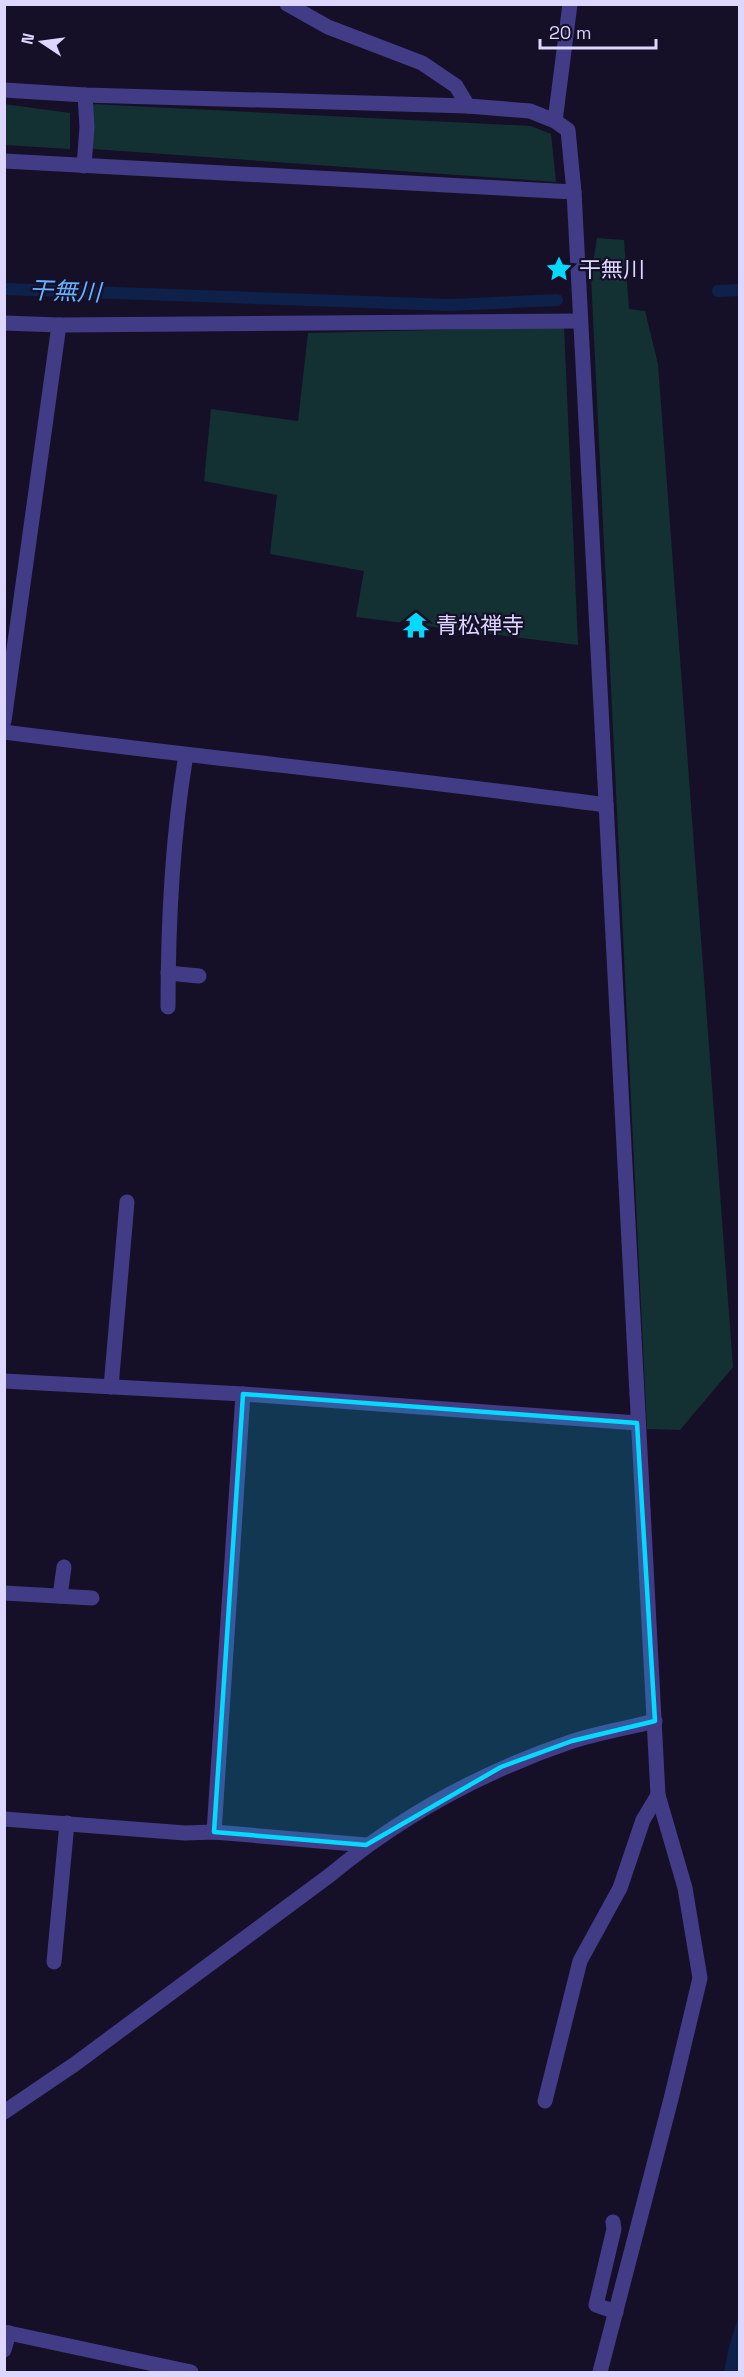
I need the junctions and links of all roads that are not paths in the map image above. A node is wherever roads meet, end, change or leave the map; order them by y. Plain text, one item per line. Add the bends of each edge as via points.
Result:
1 (287, 4) edge
2 (570, 4) edge
3 (4, 90) edge
4 (85, 95) junction
5 (468, 106) junction
6 (555, 121) junction
7 (4, 161) edge
8 (84, 166) junction
9 (574, 192) junction
10 (580, 321) junction
11 (4, 323) edge
12 (59, 325) junction
13 (4, 721) edge
14 (4, 732) edge
15 (186, 755) junction
16 (606, 805) junction
17 (168, 973) junction
18 (200, 976) dead end
19 (168, 1007) dead end
20 (127, 1202) dead end
21 (4, 1381) edge
22 (111, 1387) junction
23 (243, 1394) junction
24 (637, 1423) junction
25 (64, 1567) dead end
26 (4, 1593) edge
27 (60, 1596) junction
28 (92, 1598) dead end
29 (655, 1721) junction
30 (658, 1795) junction
31 (4, 1819) edge
32 (67, 1823) junction
33 (214, 1832) junction
34 (366, 1845) junction
35 (54, 1962) dead end
36 (545, 2101) dead end
37 (4, 2112) edge
38 (613, 2222) dead end
39 (616, 2312) junction
40 (7, 2333) edge
41 (4, 2350) edge
42 (191, 2373) edge
43 (600, 2373) edge

1 - 5 street via 328,27 422,63 456,86
2 - 6 street
3 - 4 street
4 - 5 street
4 - 8 street
5 - 6 street via 530,111
6 - 9 street via 568,130
7 - 8 street
8 - 9 street
9 - 10 street
10 - 12 street
10 - 16 street
11 - 12 street
12 - 13 street
14 - 15 street
15 - 16 street
15 - 17 street via 171,883
16 - 24 street
17 - 18 street
17 - 19 street
20 - 22 street
21 - 22 street
22 - 23 street
23 - 24 street
23 - 33 street
24 - 29 street
25 - 27 street
26 - 27 street
27 - 28 street
29 - 30 street
29 - 34 street via 572,1741 501,1767 420,1810
30 - 36 street via 643,1820 620,1888 580,1961
30 - 39 street via 685,1887 700,1978
31 - 32 street
32 - 33 street
32 - 35 street
33 - 34 street
34 - 37 street via 75,2064
38 - 39 street via 596,2305
39 - 43 street
40 - 41 street
40 - 42 street

